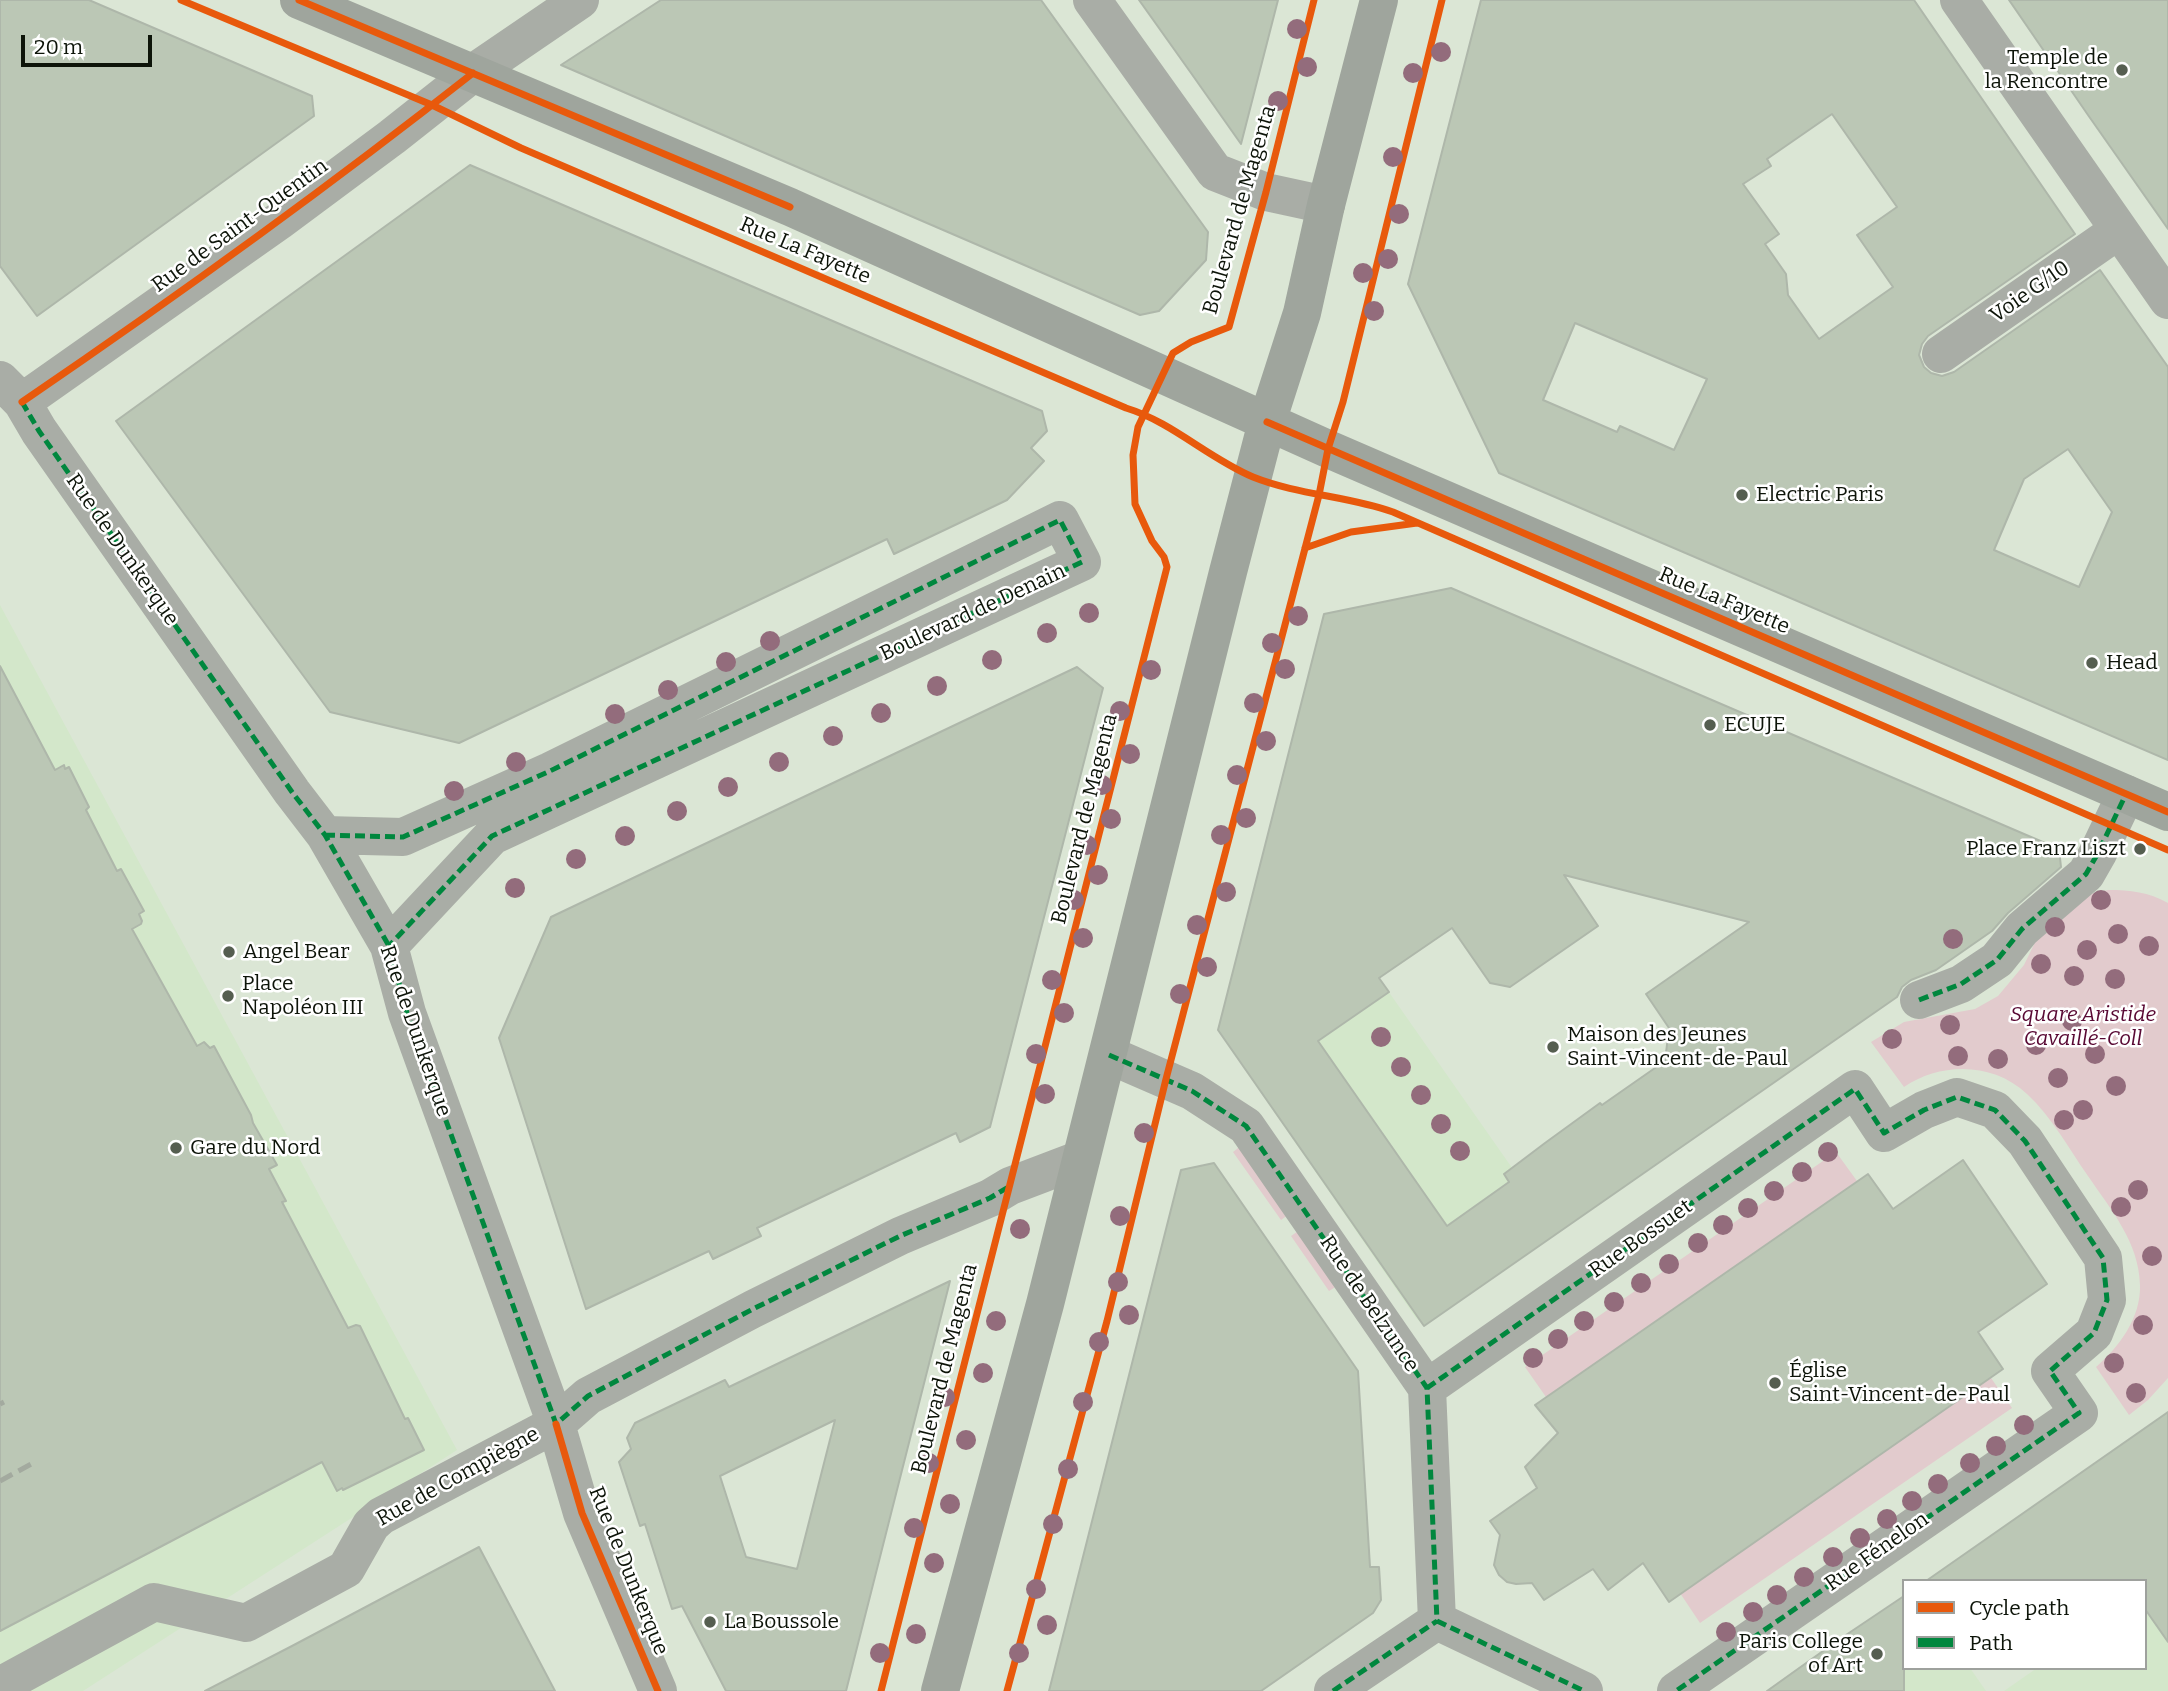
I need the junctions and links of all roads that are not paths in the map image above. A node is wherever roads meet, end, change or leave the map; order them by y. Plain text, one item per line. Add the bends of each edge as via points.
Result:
1 (299, 0) edge
2 (580, 0) edge
3 (1092, 0) edge
4 (1379, 0) edge
5 (1959, 0) edge
6 (473, 73) junction
7 (1326, 205) junction
8 (2119, 230) junction
9 (2168, 300) edge
10 (1941, 354) dead end
11 (11, 391) edge
12 (1267, 422) junction
13 (2126, 794) junction
14 (2168, 812) edge
15 (325, 835) junction
16 (389, 946) junction
17 (1919, 1000) dead end
18 (1108, 1055) junction
19 (1081, 1159) junction
20 (1427, 1388) junction
21 (2079, 1413) joint
22 (556, 1424) junction
23 (1437, 1621) junction
24 (0, 1686) edge
25 (658, 1691) edge
26 (940, 1691) edge
27 (1333, 1691) edge
28 (1584, 1691) edge
29 (1676, 1691) edge

1 - 6 main road, Rue La Fayette
2 - 6 street, Rue de Saint-Quentin
3 - 7 street via 1215,172 1266,192
4 - 7 main road
5 - 8 street
6 - 11 street, Rue de Saint-Quentin via 279,220
6 - 12 main road, Rue La Fayette via 790,207
7 - 12 main road via 1302,313
8 - 9 street
8 - 10 street, Voie G/10
11 - 15 street, Rue de Dunkerque
12 - 13 main road, Rue La Fayette
12 - 18 main road
13 - 14 main road, Rue La Fayette
13 - 17 street via 2086,874 2022,929 1997,960 1961,984
15 - 16 street, Rue de Dunkerque
15 - 16 street, Boulevard de Denain via 403,837 576,759 1060,520 1082,562 492,836
16 - 22 street, Rue de Dunkerque via 407,1013
18 - 19 main road
18 - 20 street, Rue de Belzunce via 1192,1091 1246,1126
19 - 22 street, Rue de Compiègne via 900,1236 753,1309 588,1396
19 - 26 main road
20 - 21 street, Rue Bossuet via 1855,1089 1884,1133 1958,1097 1995,1110 2025,1141 2103,1258 2107,1300 2094,1333 2050,1371
20 - 23 street, Rue de Belzunce
21 - 29 street, Rue Fénelon
22 - 24 street, Rue de Compiègne via 381,1516 346,1569 246,1623 155,1602
22 - 25 street, Rue de Dunkerque via 582,1513
23 - 27 street
23 - 28 street

